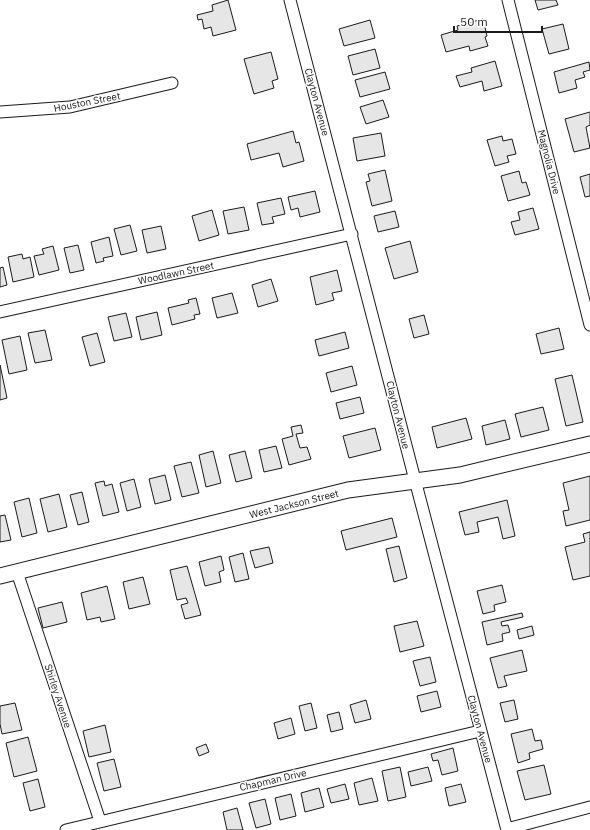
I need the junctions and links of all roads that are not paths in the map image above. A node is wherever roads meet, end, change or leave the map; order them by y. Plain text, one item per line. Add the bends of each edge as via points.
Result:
1 (290, 0) edge
2 (508, 0) edge
3 (172, 83) dead end
4 (0, 112) edge
5 (352, 234) junction
6 (0, 312) edge
7 (590, 325) edge
8 (590, 444) edge
9 (414, 480) junction
10 (17, 572) junction
11 (0, 576) edge
12 (480, 731) junction
13 (590, 807) edge
14 (100, 821) junction
15 (66, 830) edge
16 (507, 830) edge

1 - 5 street, Clayton Avenue
2 - 7 street, Magnolia Drive
3 - 4 street, Houston Street via 70,107
5 - 6 street, Woodlawn Street
5 - 9 street, Clayton Avenue
8 - 9 street, West Jackson Street via 460,475
9 - 10 street, West Jackson Street via 348,490
9 - 12 street, Clayton Avenue
10 - 11 street, West Jackson Street
10 - 14 street, Shirley Avenue
12 - 14 street, Chapman Drive
12 - 16 street, Clayton Avenue
13 - 16 street
14 - 15 street, Chapman Drive

